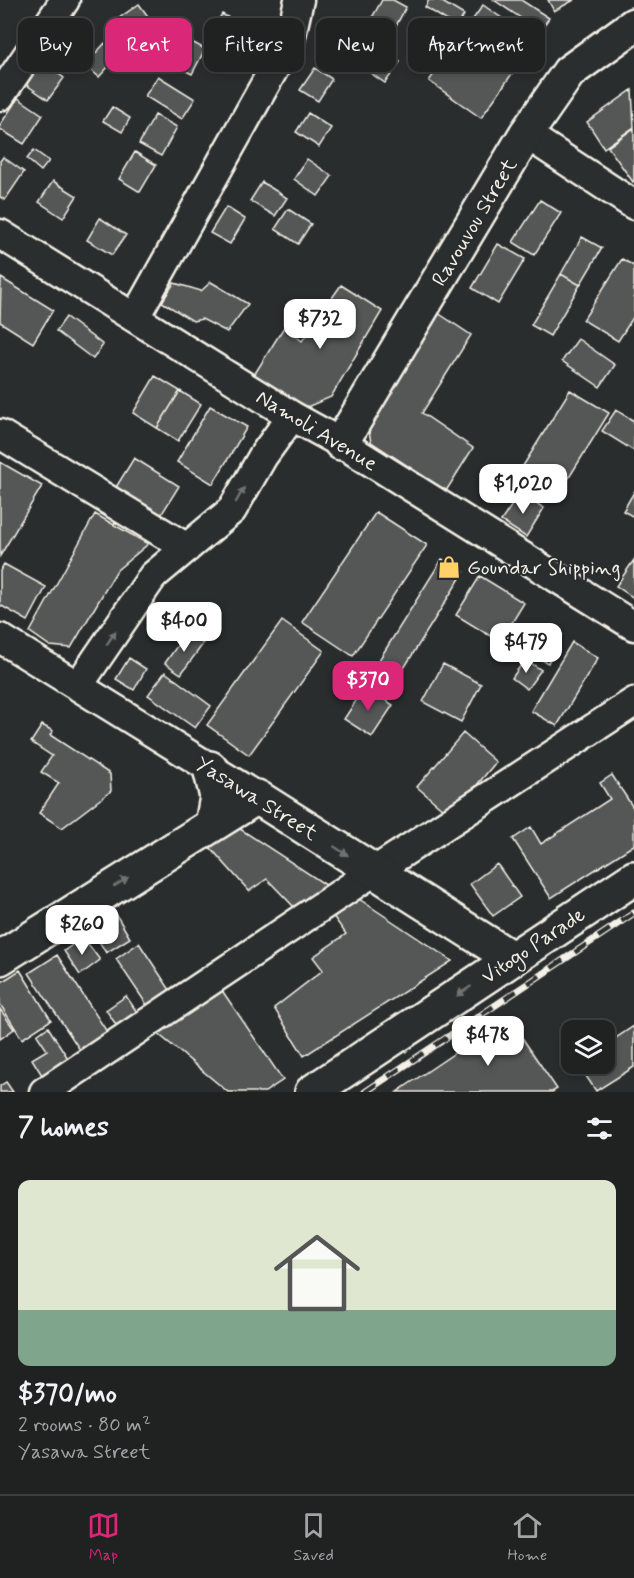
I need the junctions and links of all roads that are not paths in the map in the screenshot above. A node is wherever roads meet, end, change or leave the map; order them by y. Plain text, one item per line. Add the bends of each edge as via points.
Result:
1 (64, 0) edge
2 (299, 0) edge
3 (634, 25) edge
4 (0, 96) edge
5 (526, 134) junction
6 (634, 205) edge
7 (0, 234) edge
8 (135, 317) junction
9 (292, 416) junction
10 (0, 434) edge
11 (341, 443) junction
12 (187, 548) junction
13 (634, 626) edge
14 (0, 638) edge
15 (78, 686) junction
16 (634, 702) edge
17 (210, 768) junction
18 (257, 797) junction
19 (212, 825) junction
20 (373, 872) junction
21 (634, 878) edge
22 (0, 958) edge
23 (513, 959) junction
24 (44, 1092) edge
25 (312, 1092) edge

1 - 4 street
2 - 8 street via 290,40
3 - 5 main road, Ravouvou Street via 569,72
5 - 6 street
5 - 11 main road, Ravouvou Street
7 - 8 street, Namoli Avenue
8 - 9 street, Namoli Avenue
9 - 11 street, Namoli Avenue
12 -> 9 street via 232,510
10 - 12 street
11 - 13 street, Namoli Avenue
15 -> 12 street via 153,576
14 - 15 street, Yasawa Street
15 - 17 street, Yasawa Street
16 - 20 street
17 - 18 street, Yasawa Street
17 - 19 main road via 217,797
18 - 19 main road
18 -> 20 main road, Yasawa Street
22 -> 19 main road
20 - 23 main road, Yasawa Street
20 - 24 street
21 - 23 main road, Vitogo Parade
23 -> 25 main road, Vitogo Parade

